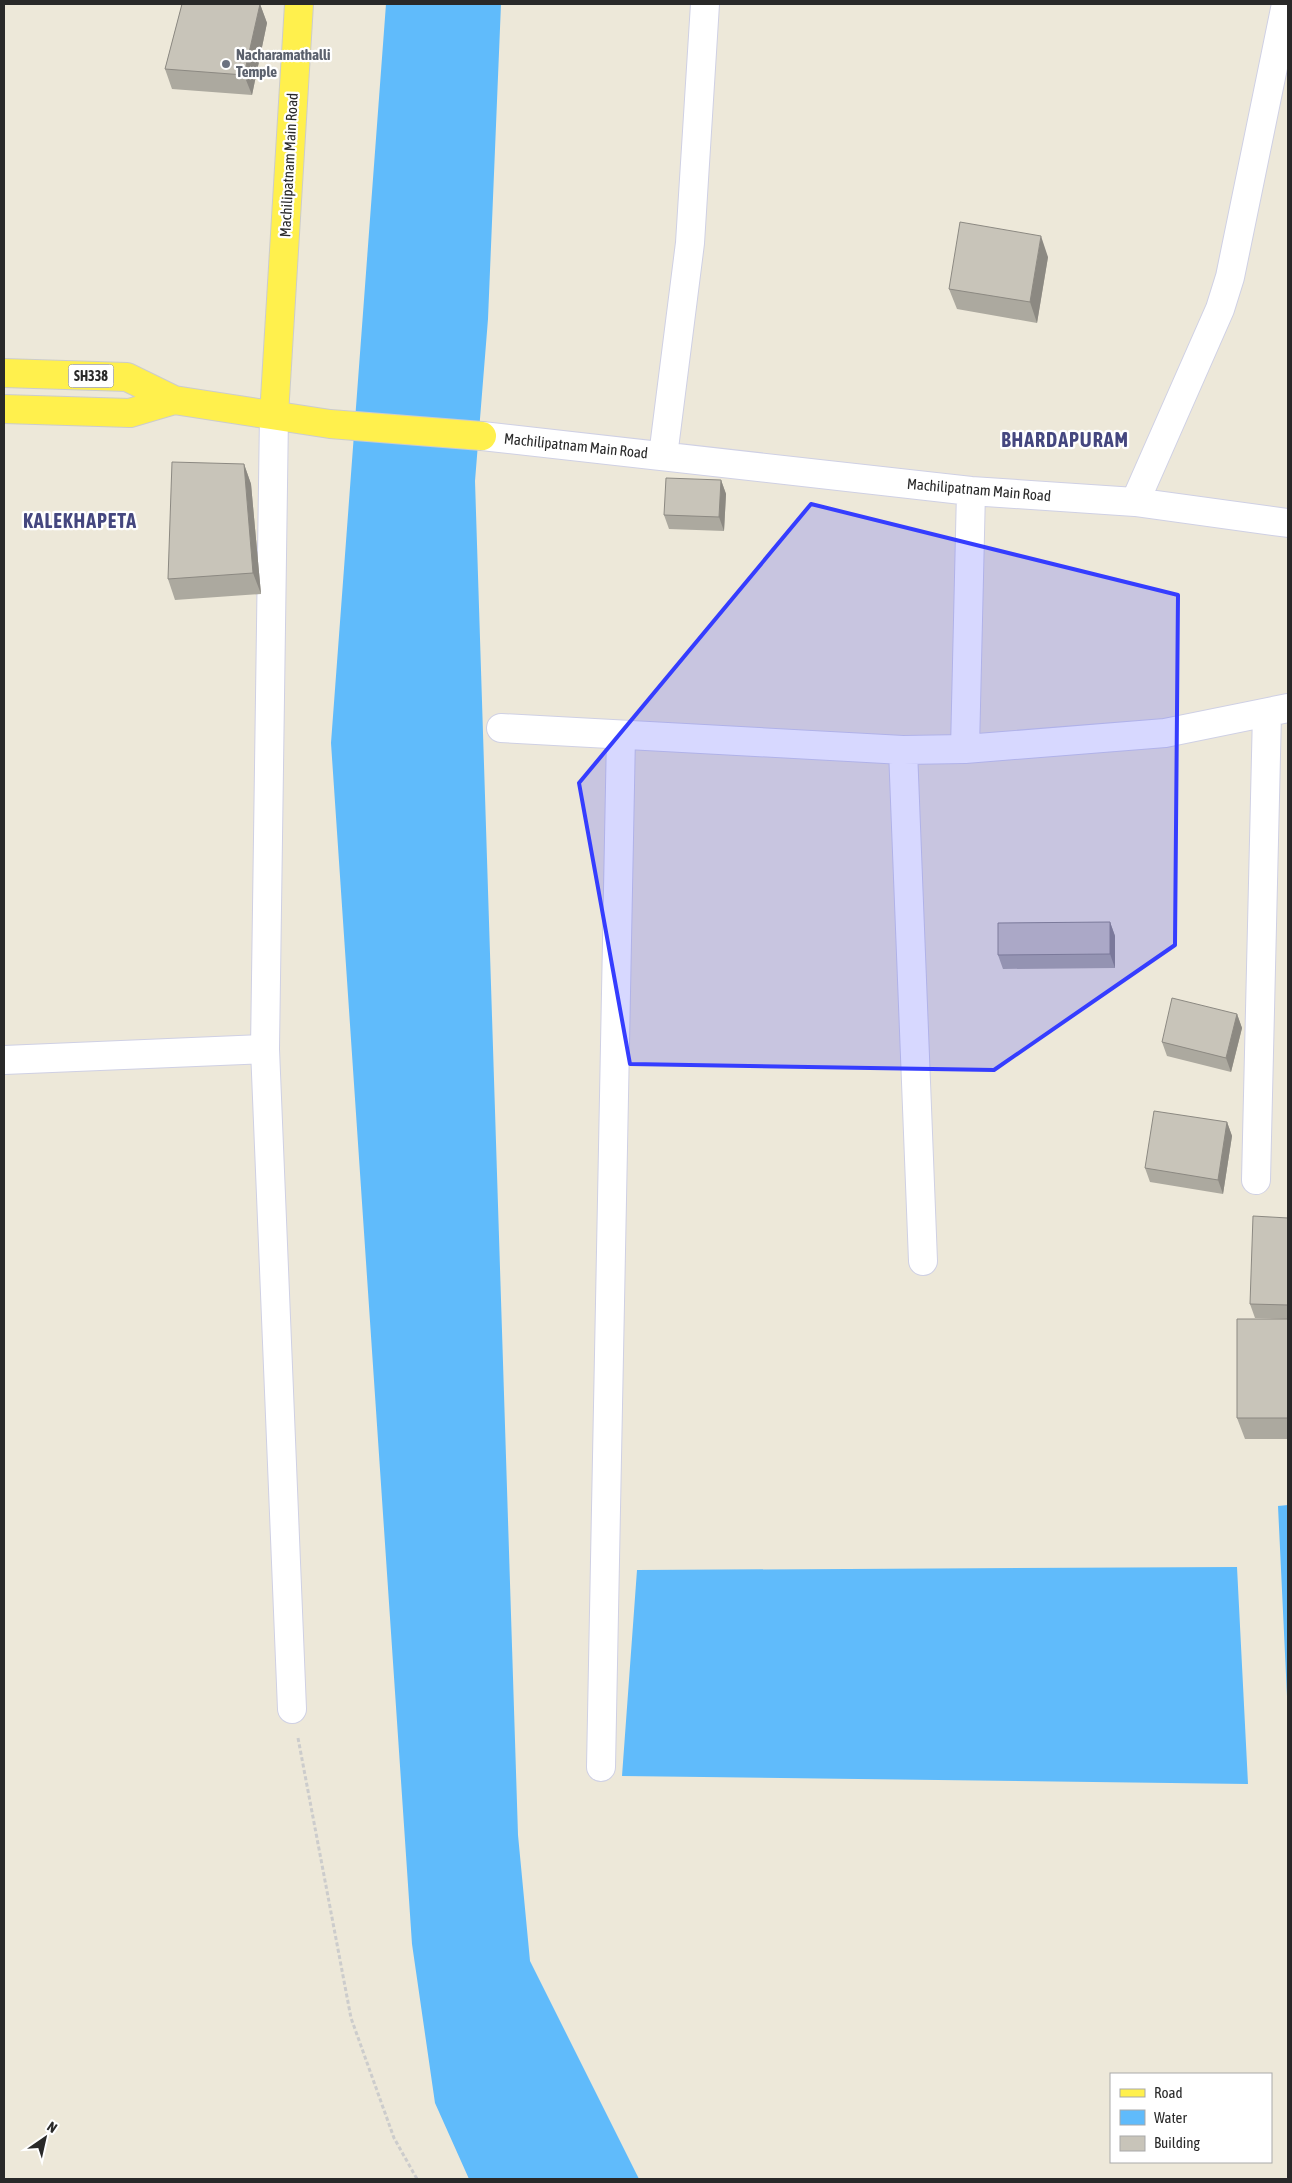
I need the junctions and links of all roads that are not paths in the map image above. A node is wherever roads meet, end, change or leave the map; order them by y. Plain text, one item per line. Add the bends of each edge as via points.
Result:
1 (298, 4) edge
2 (705, 4) edge
3 (1286, 4) edge
4 (4, 373) edge
5 (174, 400) junction
6 (4, 408) edge
7 (274, 415) junction
8 (482, 436) joint
9 (663, 456) junction
10 (971, 492) junction
11 (1135, 502) junction
12 (1288, 524) edge
13 (1278, 711) edge
14 (500, 728) dead end
15 (621, 735) junction
16 (966, 748) junction
17 (903, 750) junction
18 (265, 1048) junction
19 (4, 1060) edge
20 (1256, 1180) dead end
21 (924, 1261) dead end
22 (292, 1709) road end
23 (601, 1767) dead end

1 - 7 main road, Machilipatnam Main Road
2 - 9 street via 690,243
3 - 11 street via 1230,277 1220,309
4 - 5 main road, SH338 via 126,378
5 - 6 main road, SH338 via 130,413
5 - 7 main road, SH338
7 - 8 main road, Machilipatnam Main Road via 330,424
7 - 18 street
8 - 9 street, Machilipatnam Main Road
9 - 10 street, Machilipatnam Main Road
10 - 11 street, Machilipatnam Main Road
10 - 16 street
11 - 12 street, Machilipatnam Main Road
13 - 16 street via 1165,733
13 - 20 street
14 - 15 street
15 - 17 street
15 - 23 street
16 - 17 street
17 - 21 street
18 - 19 street
18 - 22 street

